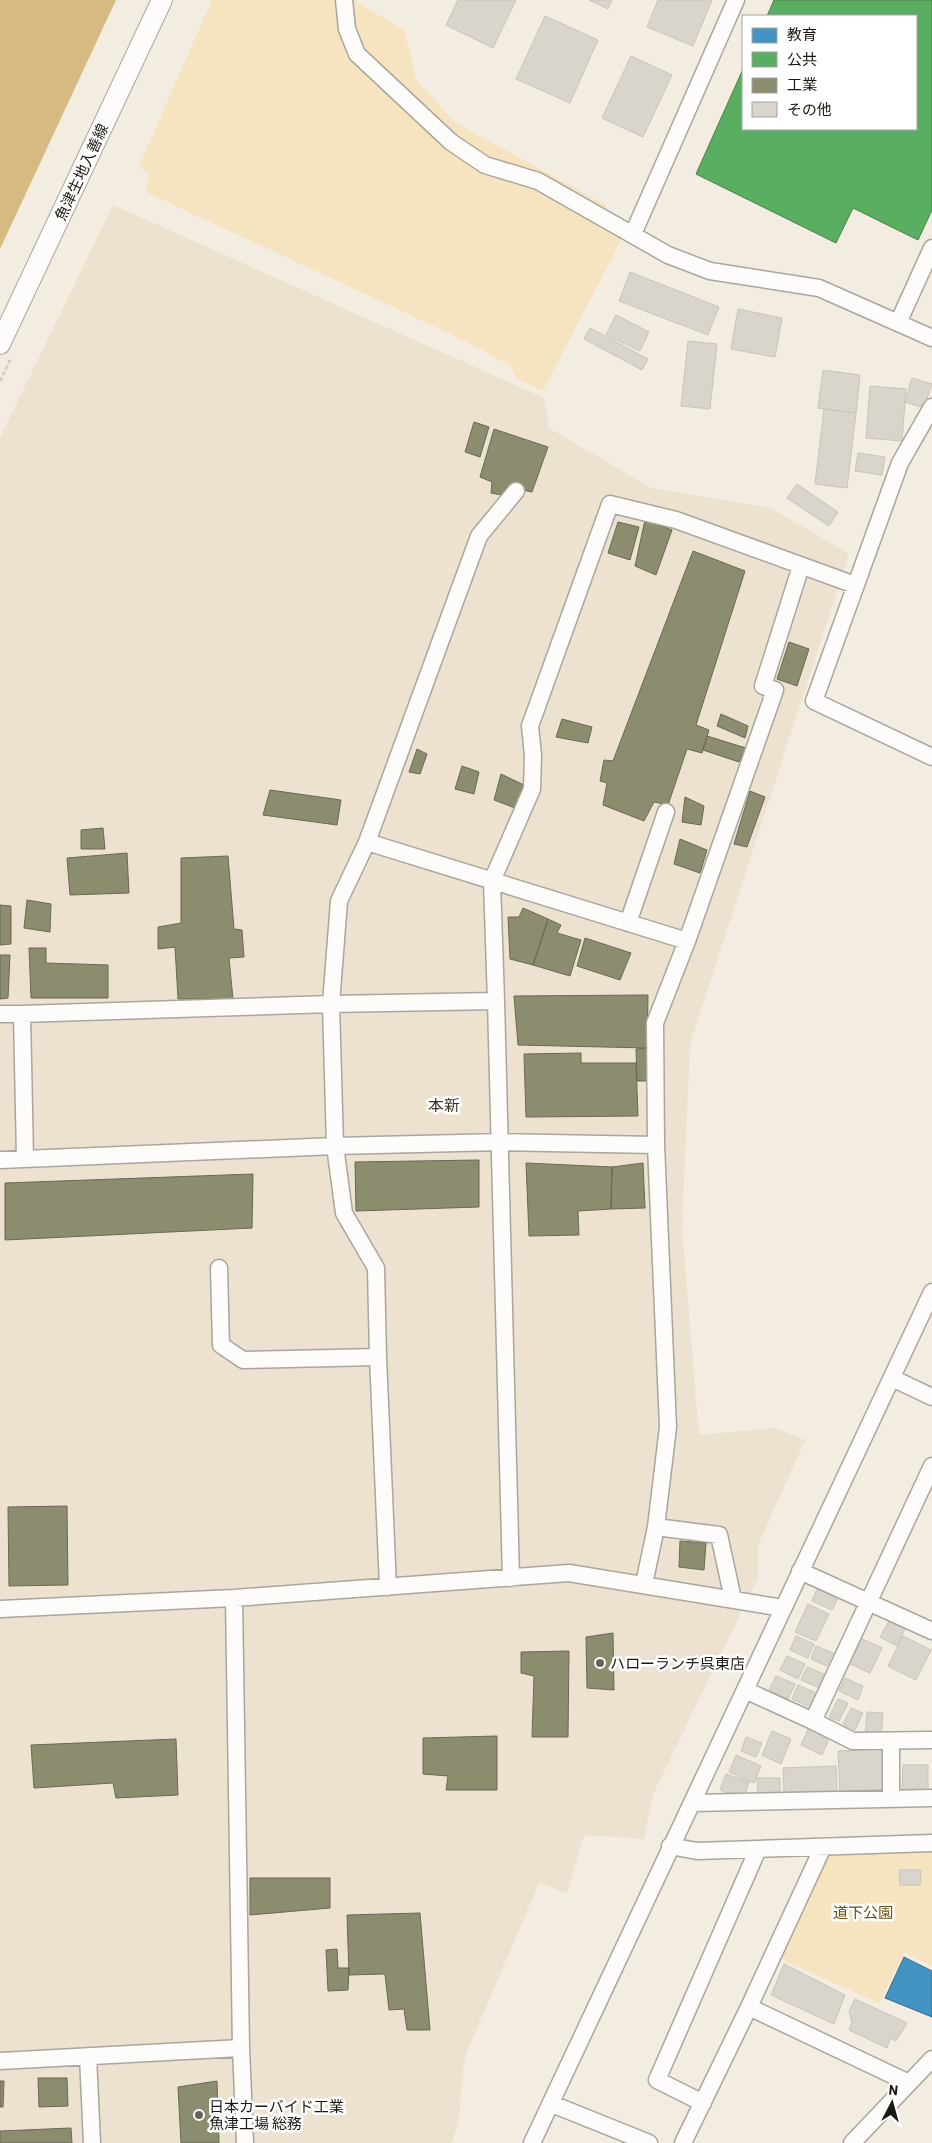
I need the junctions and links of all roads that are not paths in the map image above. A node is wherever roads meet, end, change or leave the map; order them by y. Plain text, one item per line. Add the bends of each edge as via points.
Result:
1 (162, 0) edge
2 (344, 0) edge
3 (736, 0) edge
4 (633, 234) junction
5 (932, 248) edge
6 (898, 323) junction
7 (932, 338) edge
8 (0, 344) edge
9 (932, 407) edge
10 (516, 491) dead end
11 (801, 566) junction
12 (854, 585) junction
13 (932, 758) edge
14 (666, 812) dead end
15 (366, 842) junction
16 (492, 881) junction
17 (628, 923) junction
18 (687, 941) junction
19 (496, 1001) junction
20 (330, 1004) junction
21 (0, 1014) edge
22 (22, 1014) junction
23 (501, 1142) junction
24 (656, 1145) junction
25 (335, 1146) junction
26 (26, 1158) junction
27 (0, 1160) edge
28 (219, 1268) dead end
29 (931, 1299) edge
30 (378, 1357) junction
31 (892, 1378) junction
32 (932, 1397) edge
33 (932, 1466) edge
34 (656, 1527) junction
35 (800, 1571) junction
36 (511, 1578) junction
37 (644, 1584) junction
38 (388, 1587) junction
39 (234, 1598) junction
40 (733, 1600) junction
41 (869, 1603) junction
42 (782, 1608) junction
43 (0, 1609) edge
44 (932, 1631) edge
45 (745, 1690) junction
46 (814, 1721) junction
47 (932, 1740) edge
48 (891, 1741) junction
49 (932, 1798) edge
50 (891, 1799) junction
51 (692, 1803) junction
52 (932, 1843) edge
53 (670, 1846) junction
54 (823, 1847) junction
55 (758, 1849) junction
56 (749, 2007) junction
57 (241, 2048) junction
58 (88, 2056) junction
59 (932, 2059) edge
60 (0, 2061) edge
61 (909, 2083) junction
62 (703, 2103) junction
63 (552, 2104) junction
64 (92, 2143) edge
65 (245, 2143) edge
66 (532, 2143) edge
67 (649, 2143) edge
68 (683, 2143) edge
69 (852, 2143) edge

1 - 8 main road, 魚津生地入善線
2 - 4 street via 347,30 357,54 452,142 485,165 538,181
3 - 4 street
4 - 6 street via 668,255 710,271 819,288
5 - 6 street
6 - 7 street
9 - 12 street via 900,463
10 - 15 street via 479,536
11 - 12 street
11 - 16 street via 676,520 610,504 530,726 532,788
11 - 18 street via 764,686 775,690
12 - 13 street via 814,701
14 - 17 street
15 - 16 street
15 - 20 street via 339,901
16 - 17 street
16 - 19 street
17 - 18 street
18 - 24 street via 655,1023
19 - 20 street
19 - 23 street
20 - 22 street
20 - 25 street
21 - 22 street
22 - 26 street
23 - 24 street
23 - 25 street
23 - 36 street
24 - 34 street via 668,1427
25 - 26 street
25 - 30 street via 344,1213 376,1268
26 - 27 street
28 - 30 street via 221,1345 244,1360
29 - 31 street
30 - 38 street
31 - 32 street
31 - 35 street
33 - 41 street
34 - 37 street
34 - 40 street via 719,1535
35 - 41 street
35 - 42 street
36 - 37 street via 570,1573
36 - 38 street
37 - 40 street
38 - 39 street
39 - 43 street
39 - 57 street
40 - 42 street
41 - 44 street
41 - 46 street
42 - 45 street
45 - 46 street
45 - 51 street
46 - 48 street via 853,1741
47 - 48 street
48 - 50 street
49 - 50 street
50 - 51 street
51 - 53 street
52 - 54 street
53 - 55 street via 697,1851
53 - 63 street
54 - 55 street
54 - 56 street
55 - 62 street via 656,2080
56 - 61 street
56 - 62 street
57 - 58 street
57 - 65 street
58 - 60 street
58 - 64 street
59 - 61 street
61 - 69 street
62 - 68 street
63 - 66 street
63 - 67 street

